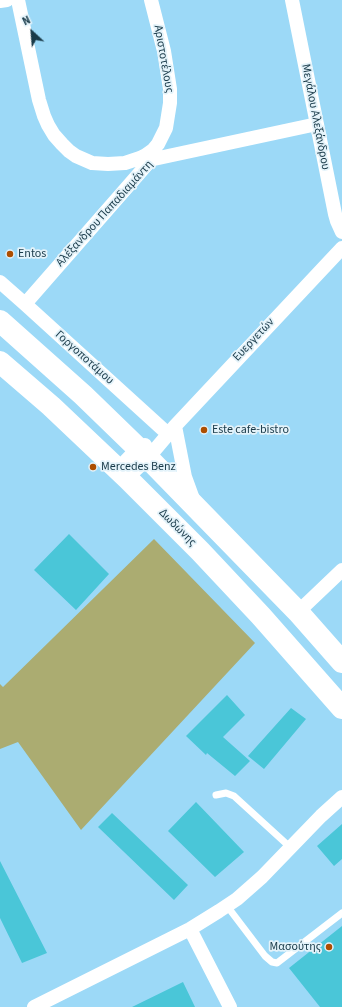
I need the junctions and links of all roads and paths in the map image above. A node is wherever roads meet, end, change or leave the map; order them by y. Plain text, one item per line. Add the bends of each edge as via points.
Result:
1 (7, 0) edge
2 (18, 0) edge
3 (151, 0) edge
4 (292, 0) edge
5 (0, 1) edge
6 (317, 124) junction
7 (148, 158) junction
8 (342, 232) edge
9 (342, 248) edge
10 (0, 282) edge
11 (26, 304) junction
12 (0, 321) edge
13 (0, 362) edge
14 (171, 430) junction
15 (143, 453) junction
16 (123, 473) junction
17 (195, 505) junction
18 (342, 570) edge
19 (298, 612) junction
20 (342, 662) edge
21 (342, 708) edge
22 (216, 795) dead end
23 (342, 797) edge
24 (291, 848) junction
25 (227, 906) junction
26 (342, 913) edge
27 (190, 929) junction
28 (34, 1007) edge
29 (230, 1007) edge

1 - 5 street
2 - 7 street, Αριστοτέλους via 40,104 51,130 58,139 76,156 99,164 125,163
3 - 7 street, Αριστοτέλους via 168,72 170,103 168,121 163,134
4 - 6 street, Μεγάλου Αλεξάνδρου
6 - 7 street, Αλέξανδρου Παπαδιαμάντη via 154,159
6 - 8 street, Μεγάλου Αλεξάνδρου via 335,214
7 - 11 street, Αλέξανδρου Παπαδιαμάντη
9 - 14 street, Ευεργετών
10 - 11 street, Γοργοποτάμου
11 - 14 street, Γοργοποτάμου
12 - 15 main road
13 - 16 main road, Δωδώνης
14 - 15 street, Ευεργετών
14 - 17 street
15 - 16 street, Ευεργετών
15 - 17 main road
16 - 21 main road, Δωδώνης via 200,551
17 - 19 main road
18 - 19 street
19 - 20 main road
22 - 24 lane via 226,793 234,796
23 - 24 street
24 - 25 street via 262,877
25 - 26 lane via 265,956 277,963
25 - 27 street
27 - 28 street
27 - 29 street

